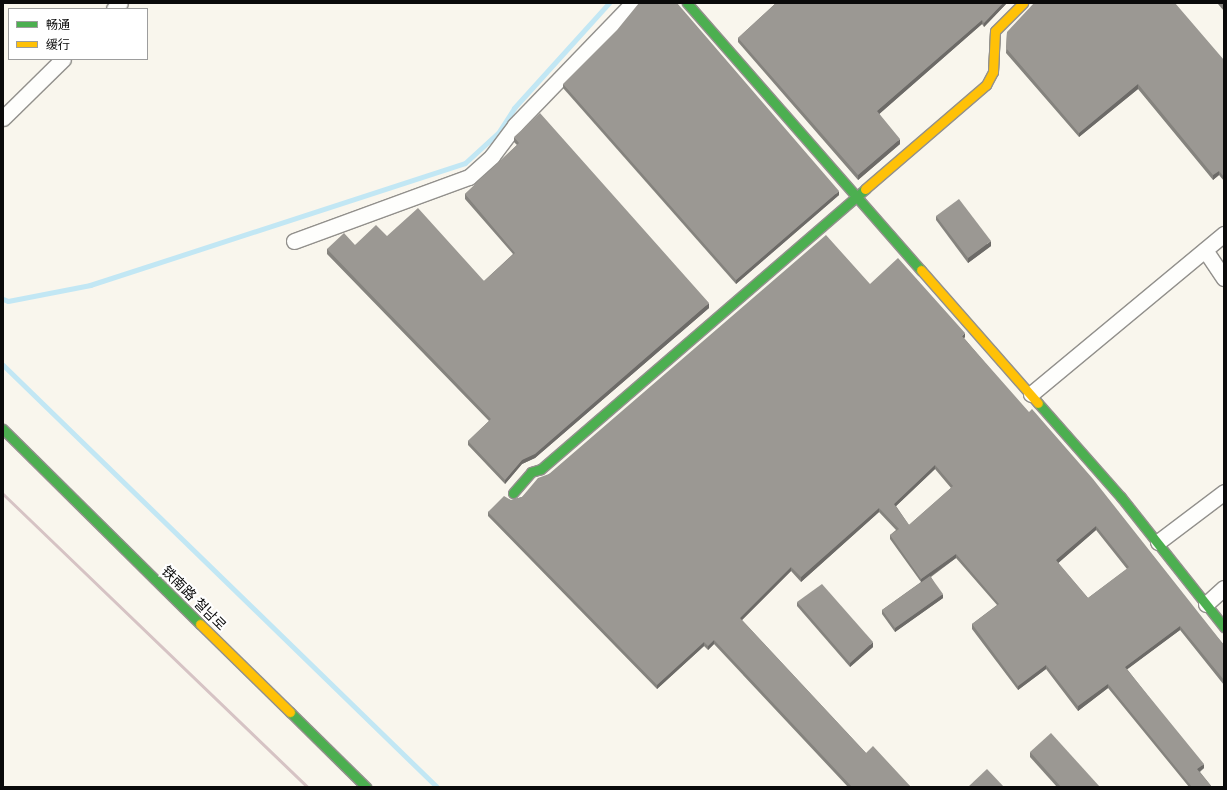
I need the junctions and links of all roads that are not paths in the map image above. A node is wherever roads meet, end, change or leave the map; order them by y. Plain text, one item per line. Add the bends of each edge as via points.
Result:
1 (633, 3) edge
2 (687, 3) edge
3 (1023, 3) edge
4 (62, 60) edge
5 (3, 118) edge
6 (857, 196) junction
7 (1224, 234) edge
8 (294, 242) dead end
9 (1205, 250) junction
10 (1224, 278) edge
11 (1031, 394) junction
12 (3, 429) edge
13 (513, 492) dead end
14 (1224, 492) edge
15 (1158, 542) junction
16 (1224, 588) edge
17 (1206, 604) junction
18 (1224, 627) edge
19 (366, 787) edge

1 - 8 street via 515,125 492,156 469,177
2 - 6 street
3 - 6 street via 995,32 993,72 986,85
4 - 5 street
6 - 11 street
6 - 13 street via 541,469 531,472
7 - 9 street
9 - 10 street
9 - 11 street
11 - 15 street
12 - 19 street, 铁南路 철남로
14 - 15 street
15 - 17 street
16 - 17 street
17 - 18 street

